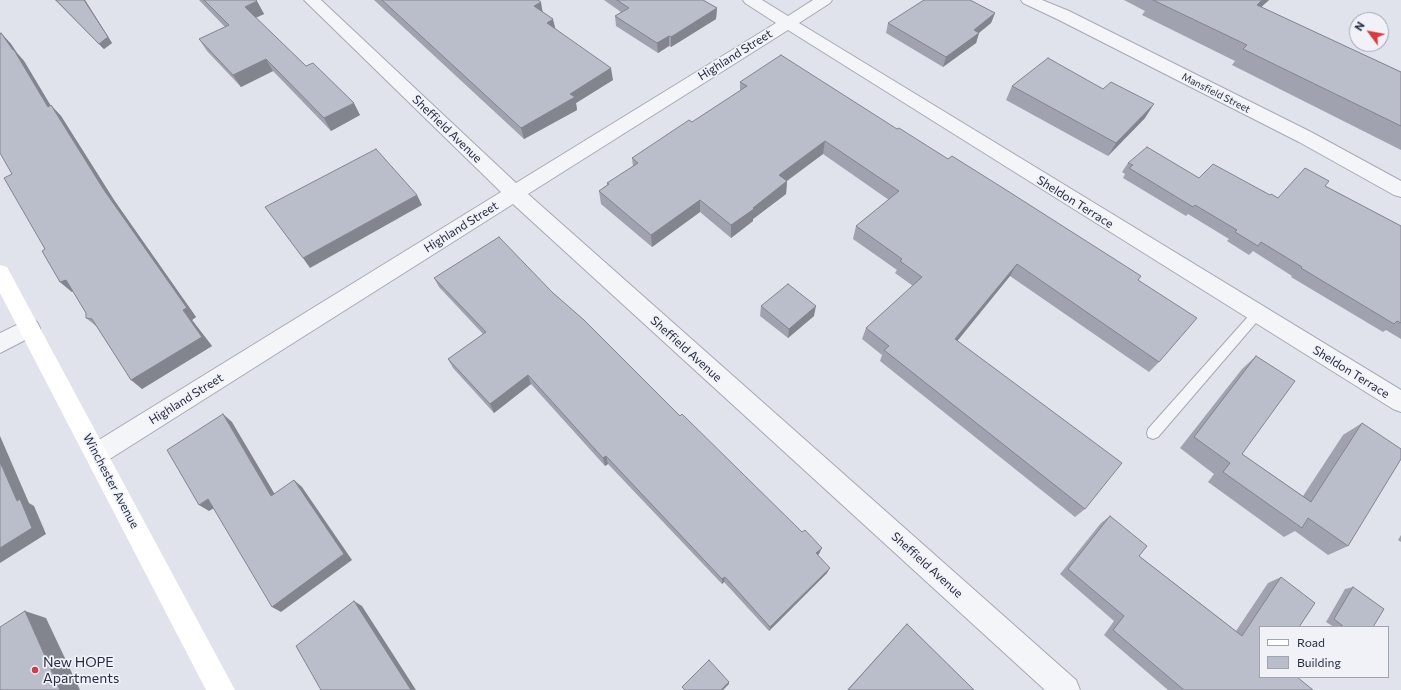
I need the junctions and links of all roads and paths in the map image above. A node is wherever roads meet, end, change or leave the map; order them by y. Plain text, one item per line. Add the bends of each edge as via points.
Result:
1 (312, 0) edge
2 (751, 0) edge
3 (824, 0) edge
4 (1029, 0) edge
5 (786, 24) junction
6 (1401, 190) edge
7 (514, 194) junction
8 (0, 273) edge
9 (1257, 314) junction
10 (29, 328) junction
11 (0, 344) edge
12 (1401, 402) edge
13 (1153, 433) dead end
14 (97, 454) junction
15 (221, 690) edge
16 (1066, 690) edge

1 - 7 street, Sheffield Avenue
2 - 5 street, Sheldon Terrace
3 - 5 street, Highland Street
4 - 6 street, Mansfield Street via 1064,15 1305,137
5 - 7 street, Highland Street
5 - 9 street, Sheldon Terrace
7 - 14 street, Highland Street
7 - 16 street, Sheffield Avenue
8 - 10 street, Winchester Avenue
9 - 12 street, Sheldon Terrace
9 - 13 lane
10 - 11 street
10 - 14 street, Winchester Avenue
14 - 15 street, Winchester Avenue

